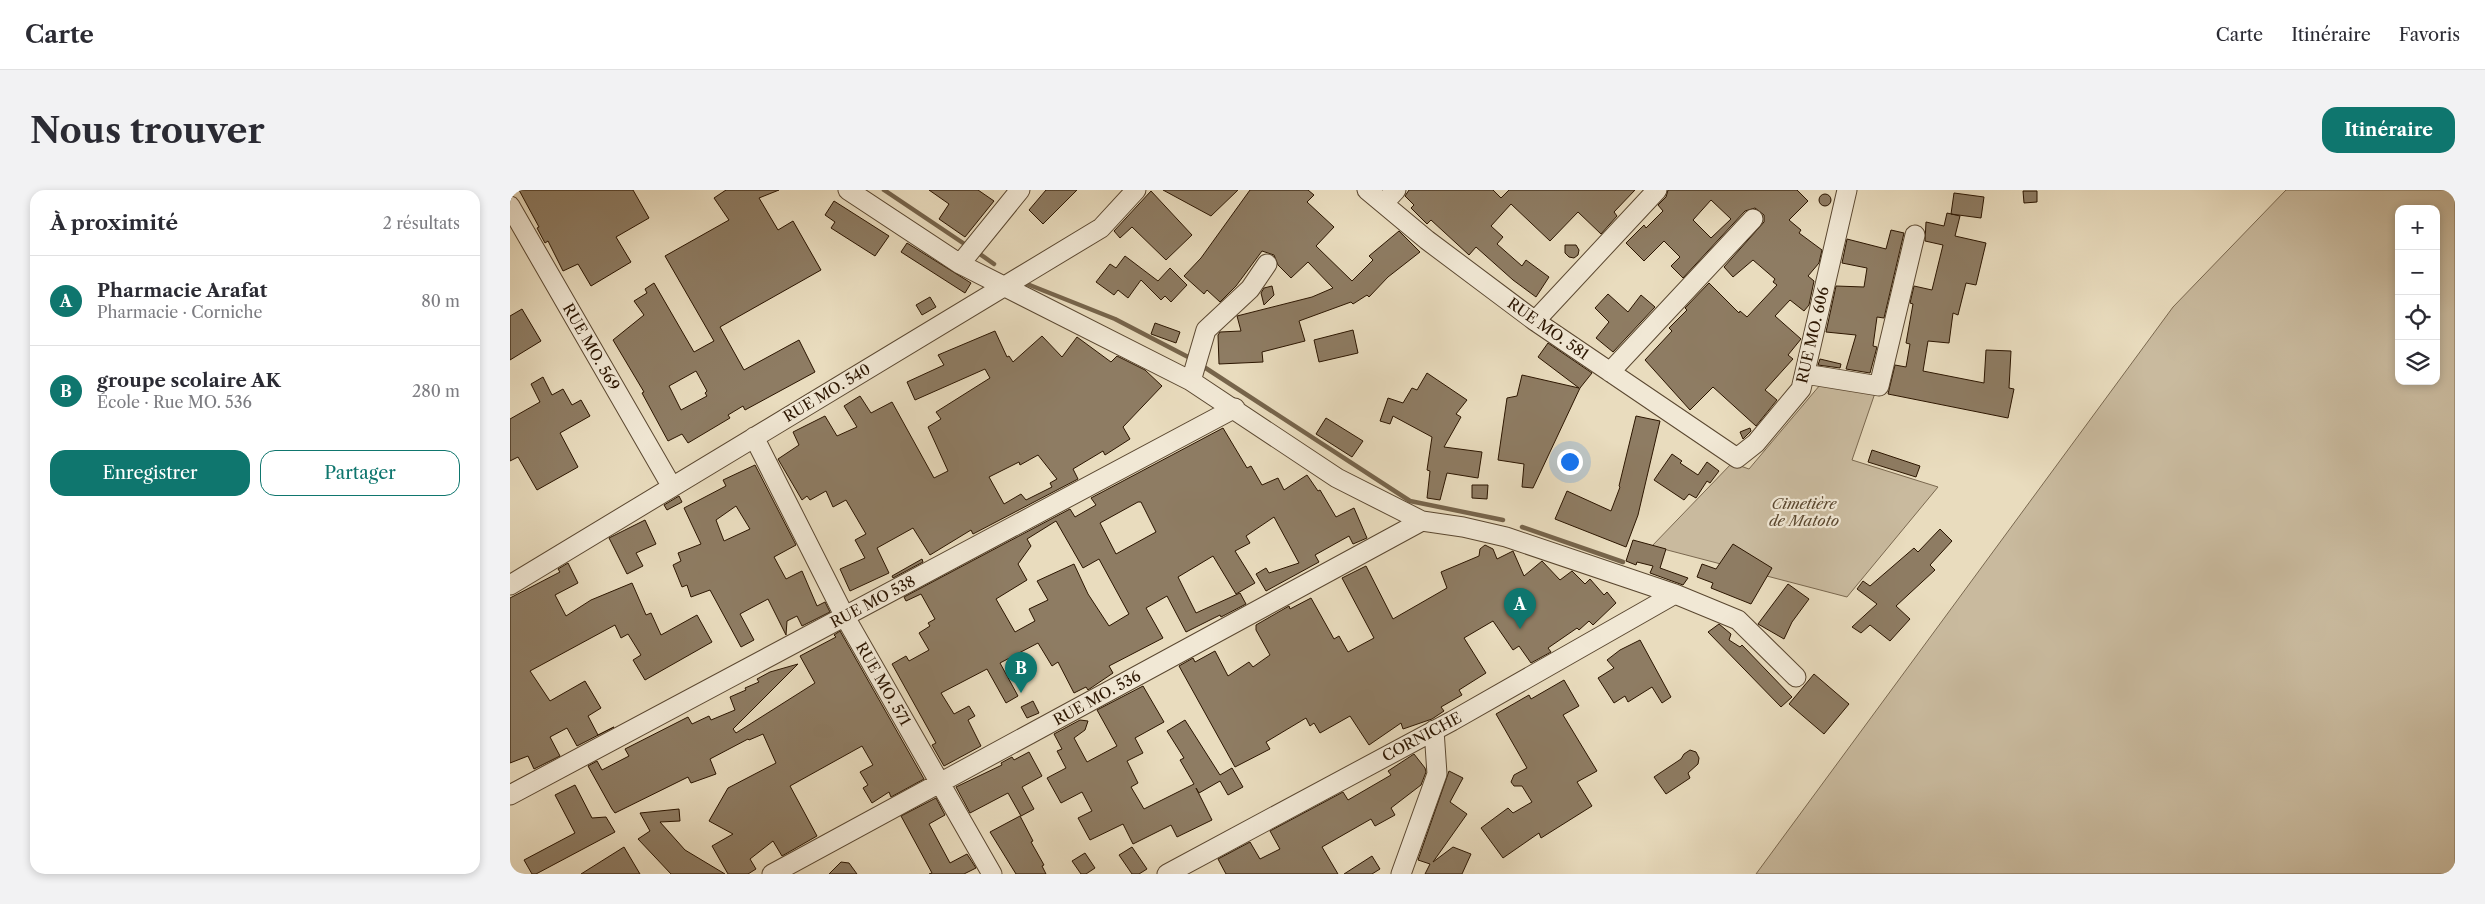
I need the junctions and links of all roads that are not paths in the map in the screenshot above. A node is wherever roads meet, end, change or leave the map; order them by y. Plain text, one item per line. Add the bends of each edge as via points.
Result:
1 (848, 190) edge
2 (1136, 190) edge
3 (1367, 190) edge
4 (1656, 190) edge
5 (1847, 190) edge
6 (1015, 192) edge
7 (1390, 196) edge
8 (510, 206) edge
9 (1753, 219) dead end
10 (1915, 235) dead end
11 (960, 264) junction
12 (1267, 264) dead end
13 (1001, 287) junction
14 (1536, 321) junction
15 (1610, 372) junction
16 (1805, 374) junction
17 (1191, 380) junction
18 (1235, 408) junction
19 (754, 437) junction
20 (1737, 458) joint
21 (672, 487) junction
22 (1422, 521) junction
23 (510, 585) edge
24 (1674, 594) junction
25 (844, 617) junction
26 (1796, 677) dead end
27 (1434, 730) junction
28 (941, 783) junction
29 (510, 795) edge
30 (772, 874) edge
31 (992, 874) edge
32 (1167, 874) edge
33 (1401, 874) edge

1 - 11 street
2 - 13 street, RUE MO. 540 via 1101,228
3 - 7 street, RUE MO. 581
4 - 14 street
5 - 16 street, RUE MO. 606
6 - 11 street
7 - 14 street, RUE MO. 581 via 1427,240
8 - 21 street, RUE MO. 569
9 - 15 street
10 - 16 street via 1879,386
11 - 13 street
12 - 17 street via 1250,289 1206,330
13 - 17 street
13 - 19 street, RUE MO. 540
14 - 15 street, RUE MO. 581
15 - 20 street, RUE MO. 581
16 - 20 street, RUE MO. 606 via 1801,389 1756,443
17 - 18 street
18 - 22 street via 1337,478
18 - 25 street, RUE MO 538
19 - 21 street, RUE MO. 540
19 - 25 street, RUE MO. 571
21 - 23 street, RUE MO. 540
22 - 24 street via 1506,537
22 - 28 street, RUE MO. 536
24 - 26 street via 1738,620
24 - 27 street, CORNICHE
25 - 28 street, RUE MO. 571
25 - 29 street, RUE MO 538
27 - 32 street, CORNICHE
27 - 33 street via 1437,774
28 - 30 street, RUE MO. 536
28 - 31 street, RUE MO. 571

